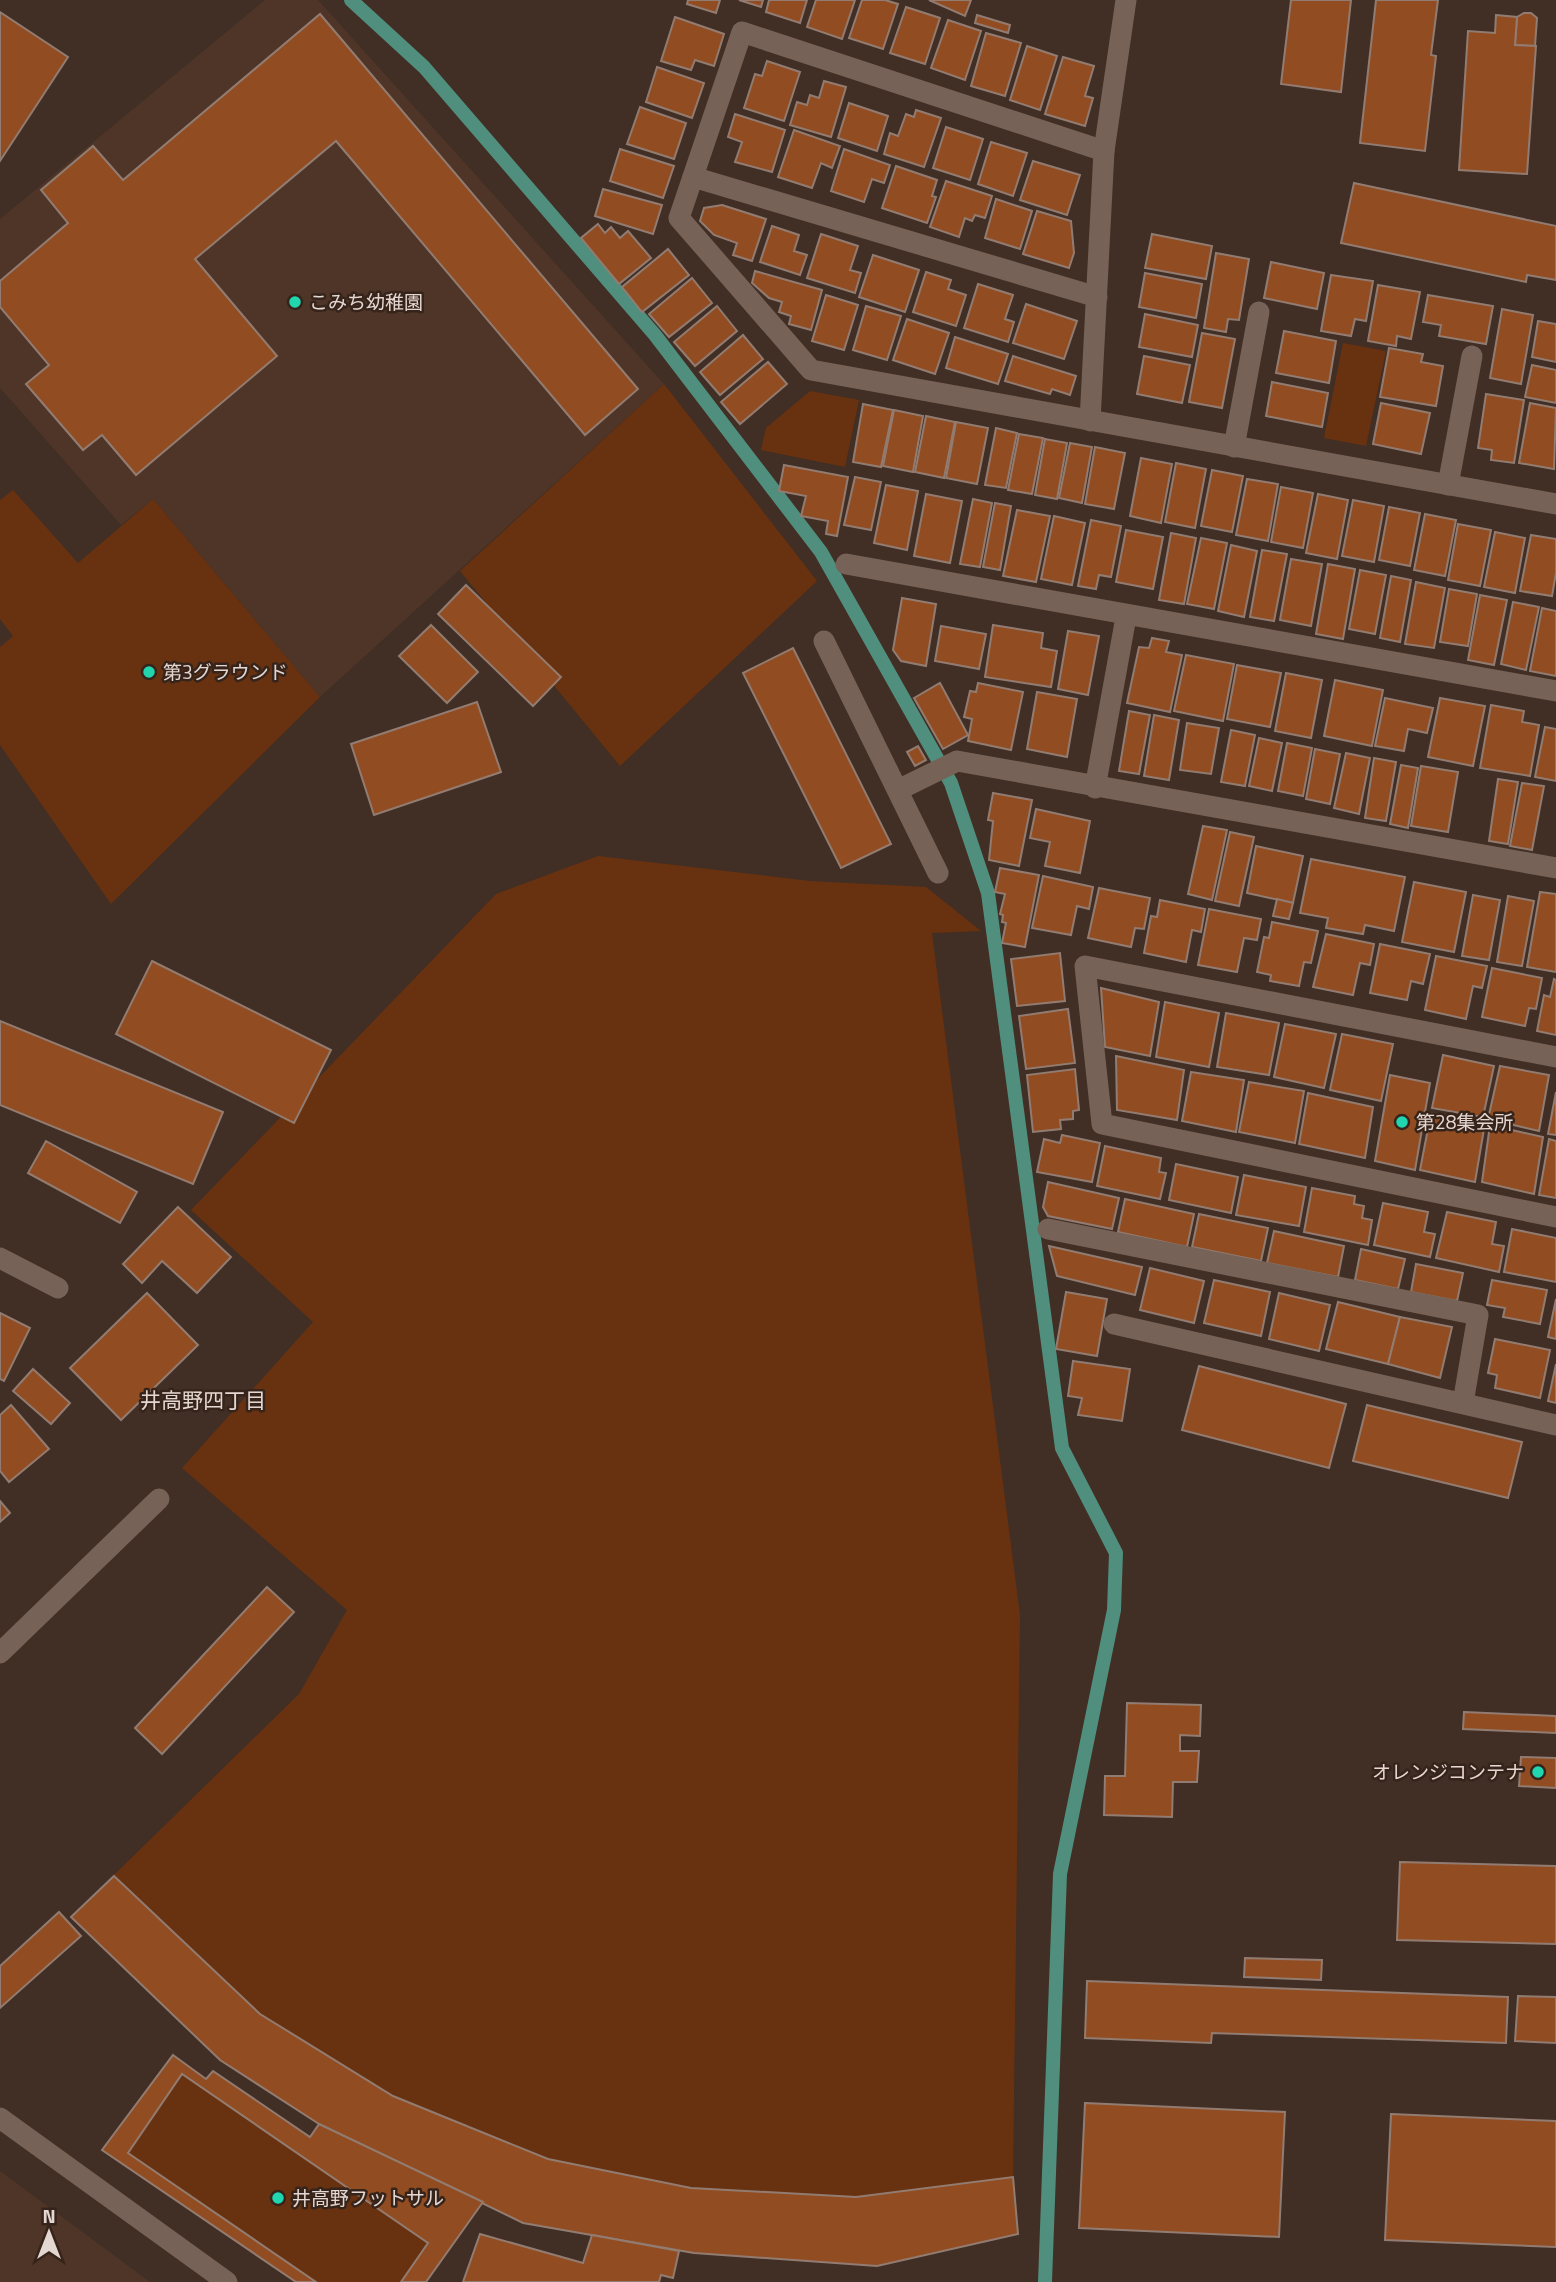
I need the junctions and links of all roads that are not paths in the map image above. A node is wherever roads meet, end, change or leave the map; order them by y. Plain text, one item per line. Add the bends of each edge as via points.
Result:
1 (1126, 0) edge
2 (1104, 151) junction
3 (693, 177) junction
4 (1097, 296) junction
5 (1259, 312) dead end
6 (1472, 356) dead end
7 (1090, 421) junction
8 (1234, 447) junction
9 (1448, 485) junction
10 (1556, 504) edge
11 (846, 564) dead end
12 (1126, 617) junction
13 (824, 641) dead end
14 (1556, 691) edge
15 (1095, 788) junction
16 (898, 790) junction
17 (1556, 868) edge
18 (938, 873) dead end
19 (1556, 1057) edge
20 (1556, 1217) edge
21 (1048, 1229) dead end
22 (0, 1258) edge
23 (58, 1288) dead end
24 (1114, 1324) dead end
25 (1463, 1403) junction
26 (1556, 1425) edge
27 (159, 1499) dead end
28 (0, 1653) edge
29 (0, 2118) edge
30 (228, 2282) edge

1 - 2 street
2 - 3 street via 742,32
2 - 4 street
3 - 4 street
3 - 7 street via 679,218 811,370
4 - 7 street
5 - 8 street
6 - 9 street
7 - 8 street
8 - 9 street
9 - 10 street
11 - 12 street
12 - 14 street
12 - 15 street
13 - 16 street
15 - 16 street via 957,761
15 - 17 street
16 - 18 street
19 - 20 street via 1085,966 1102,1124
21 - 25 street via 1478,1315
22 - 23 street
24 - 25 street
25 - 26 street
27 - 28 street
29 - 30 street

